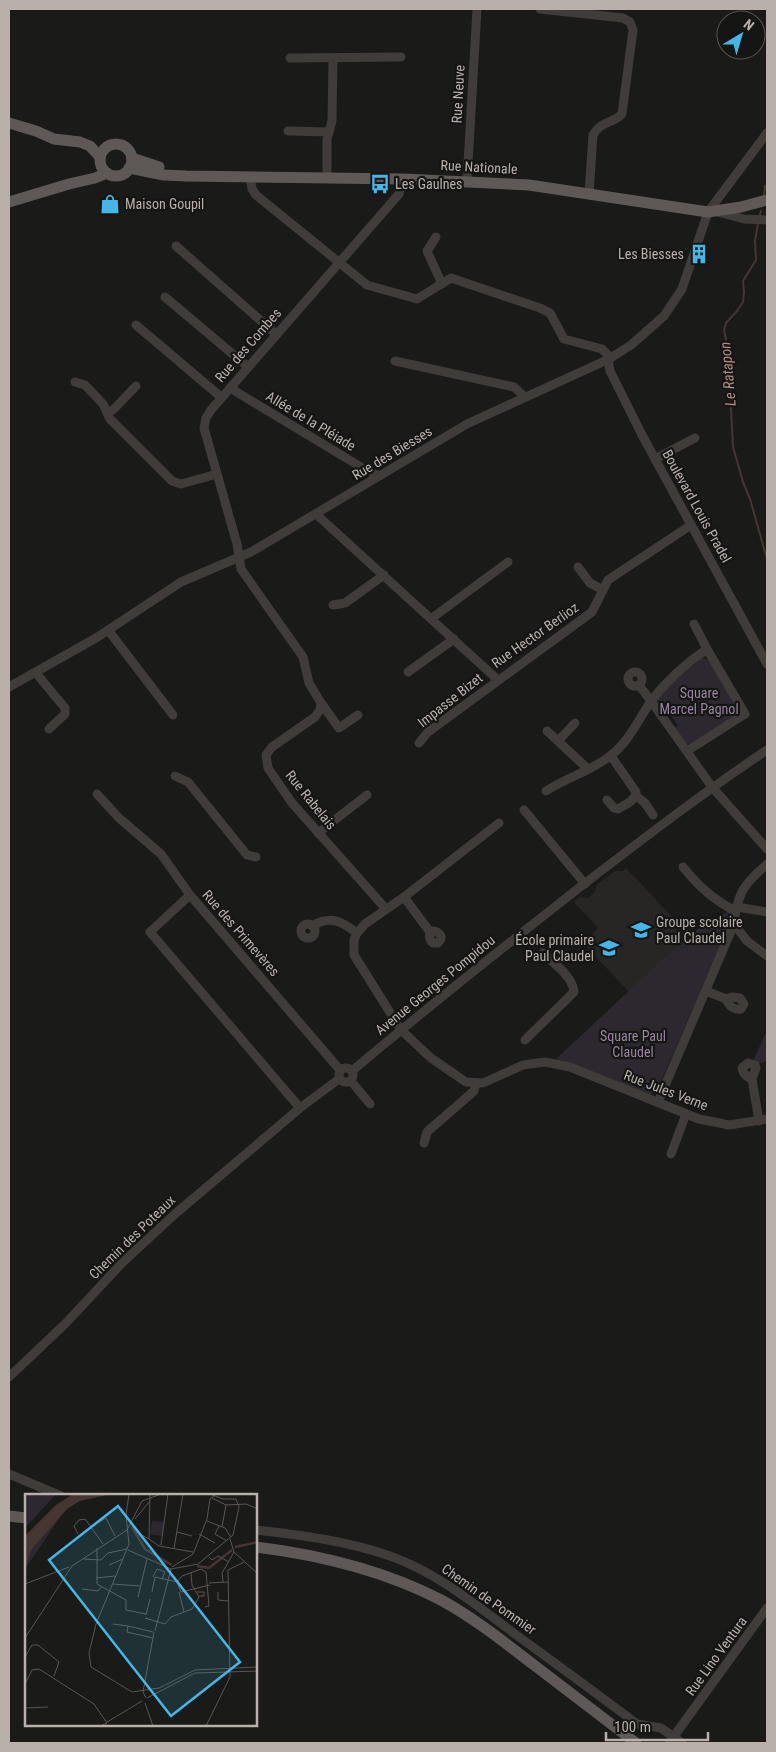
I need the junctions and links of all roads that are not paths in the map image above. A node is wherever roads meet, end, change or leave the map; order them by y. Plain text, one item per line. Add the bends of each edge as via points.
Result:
1 (477, 9) edge
2 (540, 9) edge
3 (401, 57) dead end
4 (290, 58) dead end
5 (333, 58) junction
6 (9, 123) edge
7 (36, 131) junction
8 (288, 131) dead end
9 (329, 132) junction
10 (767, 134) edge
11 (108, 146) junction
12 (131, 163) junction
13 (103, 165) junction
14 (250, 178) junction
15 (327, 178) junction
16 (403, 179) junction
17 (467, 181) junction
18 (589, 194) junction
19 (767, 200) edge
20 (9, 202) edge
21 (712, 212) junction
22 (767, 220) edge
23 (436, 237) dead end
24 (176, 246) dead end
25 (339, 263) junction
26 (442, 284) junction
27 (165, 297) dead end
28 (136, 325) dead end
29 (276, 334) junction
30 (609, 359) junction
31 (395, 361) dead end
32 (248, 367) junction
33 (75, 382) dead end
34 (136, 386) dead end
35 (230, 388) junction
36 (221, 397) junction
37 (525, 397) junction
38 (107, 412) junction
39 (695, 438) dead end
40 (655, 459) junction
41 (217, 474) junction
42 (379, 476) junction
43 (317, 514) junction
44 (691, 525) junction
45 (238, 558) junction
46 (508, 562) dead end
47 (578, 567) dead end
48 (384, 575) junction
49 (603, 590) junction
50 (333, 605) dead end
51 (432, 618) junction
52 (694, 624) dead end
53 (108, 630) junction
54 (454, 639) junction
55 (707, 649) junction
56 (767, 664) edge
57 (36, 672) junction
58 (408, 672) dead end
59 (498, 680) junction
60 (639, 685) dead end
61 (9, 687) edge
62 (651, 700) junction
63 (321, 703) junction
64 (173, 715) dead end
65 (358, 715) dead end
66 (575, 723) dead end
67 (49, 729) dead end
68 (547, 731) dead end
69 (558, 741) junction
70 (420, 743) dead end
71 (767, 750) edge
72 (687, 751) junction
73 (611, 756) junction
74 (588, 769) junction
75 (175, 776) dead end
76 (712, 787) junction
77 (546, 791) dead end
78 (97, 794) dead end
79 (368, 795) dead end
80 (636, 796) junction
81 (607, 800) dead end
82 (524, 810) dead end
83 (652, 815) dead end
84 (498, 823) dead end
85 (318, 833) junction
86 (767, 849) edge
87 (256, 858) dead end
88 (767, 864) edge
89 (683, 867) dead end
90 (585, 884) junction
91 (190, 895) junction
92 (404, 897) junction
93 (386, 909) junction
94 (736, 909) junction
95 (767, 912) edge
96 (734, 924) junction
97 (312, 926) dead end
98 (430, 932) dead end
99 (356, 933) junction
100 (543, 953) dead end
101 (767, 956) edge
102 (706, 991) junction
103 (726, 999) dead end
104 (401, 1030) junction
105 (525, 1040) dead end
106 (340, 1075) junction
107 (352, 1076) junction
108 (752, 1079) dead end
109 (476, 1083) junction
110 (658, 1102) junction
111 (370, 1104) dead end
112 (300, 1108) junction
113 (686, 1114) junction
114 (763, 1120) edge
115 (424, 1144) dead end
116 (671, 1154) dead end
117 (9, 1377) edge
118 (9, 1474) edge
119 (56, 1494) edge
120 (9, 1516) edge
121 (25, 1518) edge
122 (258, 1530) edge
123 (258, 1547) edge
124 (767, 1608) edge
125 (675, 1741) edge
126 (636, 1743) edge

1 - 17 street, Rue Neuve
2 - 18 street via 623,18 630,22 633,30 622,114 602,124 593,135
3 - 5 street
4 - 5 street
5 - 9 street
6 - 7 main road
7 - 11 main road via 84,137
7 - 13 main road via 54,139 90,146
8 - 9 street
9 - 15 street
10 - 21 street, Rue des Biesses
11 - 12 main road via 117,144 124,147 129,152
11 - 13 main road via 102,152
12 - 13 main road via 119,176
12 - 14 main road, Rue Nationale via 164,175
13 - 20 main road via 69,184
14 - 15 main road, Rue Nationale
14 - 25 street via 256,195
15 - 16 main road, Rue Nationale
16 - 17 main road, Rue Nationale
16 - 25 street, Rue des Combes via 399,194
17 - 18 main road, Rue Nationale via 529,185
18 - 21 main road, Rue Nationale
19 - 21 main road, Rue Nationale
21 - 22 street, Rue Nationale
21 - 30 street, Rue des Biesses via 686,280 664,316 648,332
23 - 26 street via 427,251
24 - 29 street
25 - 26 street via 367,285 417,300
25 - 29 street, Rue des Combes
26 - 30 street via 451,278 540,308 550,313 564,339 602,349
27 - 32 street
28 - 36 street
29 - 32 street, Rue des Combes
30 - 37 street, Rue des Biesses
30 - 40 street, Boulevard Louis Pradel via 610,371
31 - 37 street via 514,387
32 - 35 street, Rue des Combes
33 - 38 street via 85,385
34 - 38 street via 113,410
35 - 36 street, Rue des Combes
35 - 42 street, Allée de la Pléiade
36 - 41 street, Rue des Combes via 206,418 204,428
37 - 42 street, Rue des Biesses via 467,424
38 - 41 street via 110,419 172,481 181,484
39 - 40 street
40 - 44 street, Boulevard Louis Pradel
41 - 45 street, Rue des Combes
42 - 43 street, Rue des Biesses
43 - 45 street, Rue des Biesses
43 - 48 street, Rue Hector Berlioz
44 - 49 street, Rue Hector Berlioz via 608,580
44 - 56 street, Boulevard Louis Pradel
45 - 53 street, Rue des Biesses via 186,580
45 - 63 street via 241,569 303,657 309,683
46 - 51 street
47 - 49 street via 590,582
48 - 50 street via 345,603
48 - 51 street, Rue Hector Berlioz
49 - 59 street, Rue Hector Berlioz via 592,612
51 - 54 street, Rue Hector Berlioz
52 - 55 street
53 - 57 street, Rue des Biesses
53 - 64 street
54 - 58 street
54 - 59 street, Rue Hector Berlioz
55 - 62 street via 666,681
55 - 72 street via 746,714
57 - 61 street, Rue des Biesses
57 - 67 street via 65,708 65,714
59 - 70 street, Impasse Bizet via 428,732
60 - 62 street
62 - 72 street
62 - 73 street via 627,738
63 - 65 street via 339,728
63 - 85 street, Rue Rabelais via 315,717 272,747 266,755 268,768
66 - 69 street
68 - 69 street
69 - 74 street
71 - 76 street, Avenue Georges Pompidou
72 - 76 street
73 - 74 street
73 - 80 street
74 - 77 street
75 - 87 street via 188,782 247,855
76 - 86 street
76 - 90 street, Avenue Georges Pompidou
78 - 91 street via 161,854
79 - 85 street
80 - 81 street via 618,809
80 - 83 street
82 - 90 street
84 - 92 street
85 - 93 street, Rue Rabelais
88 - 94 street via 741,892
89 - 94 street via 696,884 716,900
90 - 104 street, Avenue Georges Pompidou
91 - 106 street, Rue des Primevères
91 - 112 street, Rue des Primevères via 150,932
92 - 93 street
92 - 98 street
93 - 99 street
94 - 95 street
94 - 96 street
96 - 101 street via 747,941
96 - 102 street
97 - 99 street via 323,920 336,921
99 - 104 street via 354,954
100 - 105 street via 569,978 574,992
102 - 103 street
102 - 110 street
104 - 107 street, Avenue Georges Pompidou
104 - 109 street via 431,1058 466,1082
106 - 107 street via 346,1068
106 - 107 street via 345,1083
106 - 112 street
107 - 111 street
108 - 114 street
109 - 110 street, Rue Jules Verne via 483,1083 523,1065 545,1062 570,1067
109 - 115 street via 474,1091 426,1132
110 - 113 street, Rue Jules Verne
112 - 117 street, Chemin des Poteaux via 175,1214
113 - 114 street, Rue Jules Verne via 729,1124
113 - 116 street
118 - 119 street
120 - 121 main road
122 - 125 street, Chemin de Pommier via 369,1550 420,1569 476,1604 637,1724 657,1726
123 - 126 main road via 362,1567 442,1601 484,1627
124 - 125 street, Rue Lino Ventura

